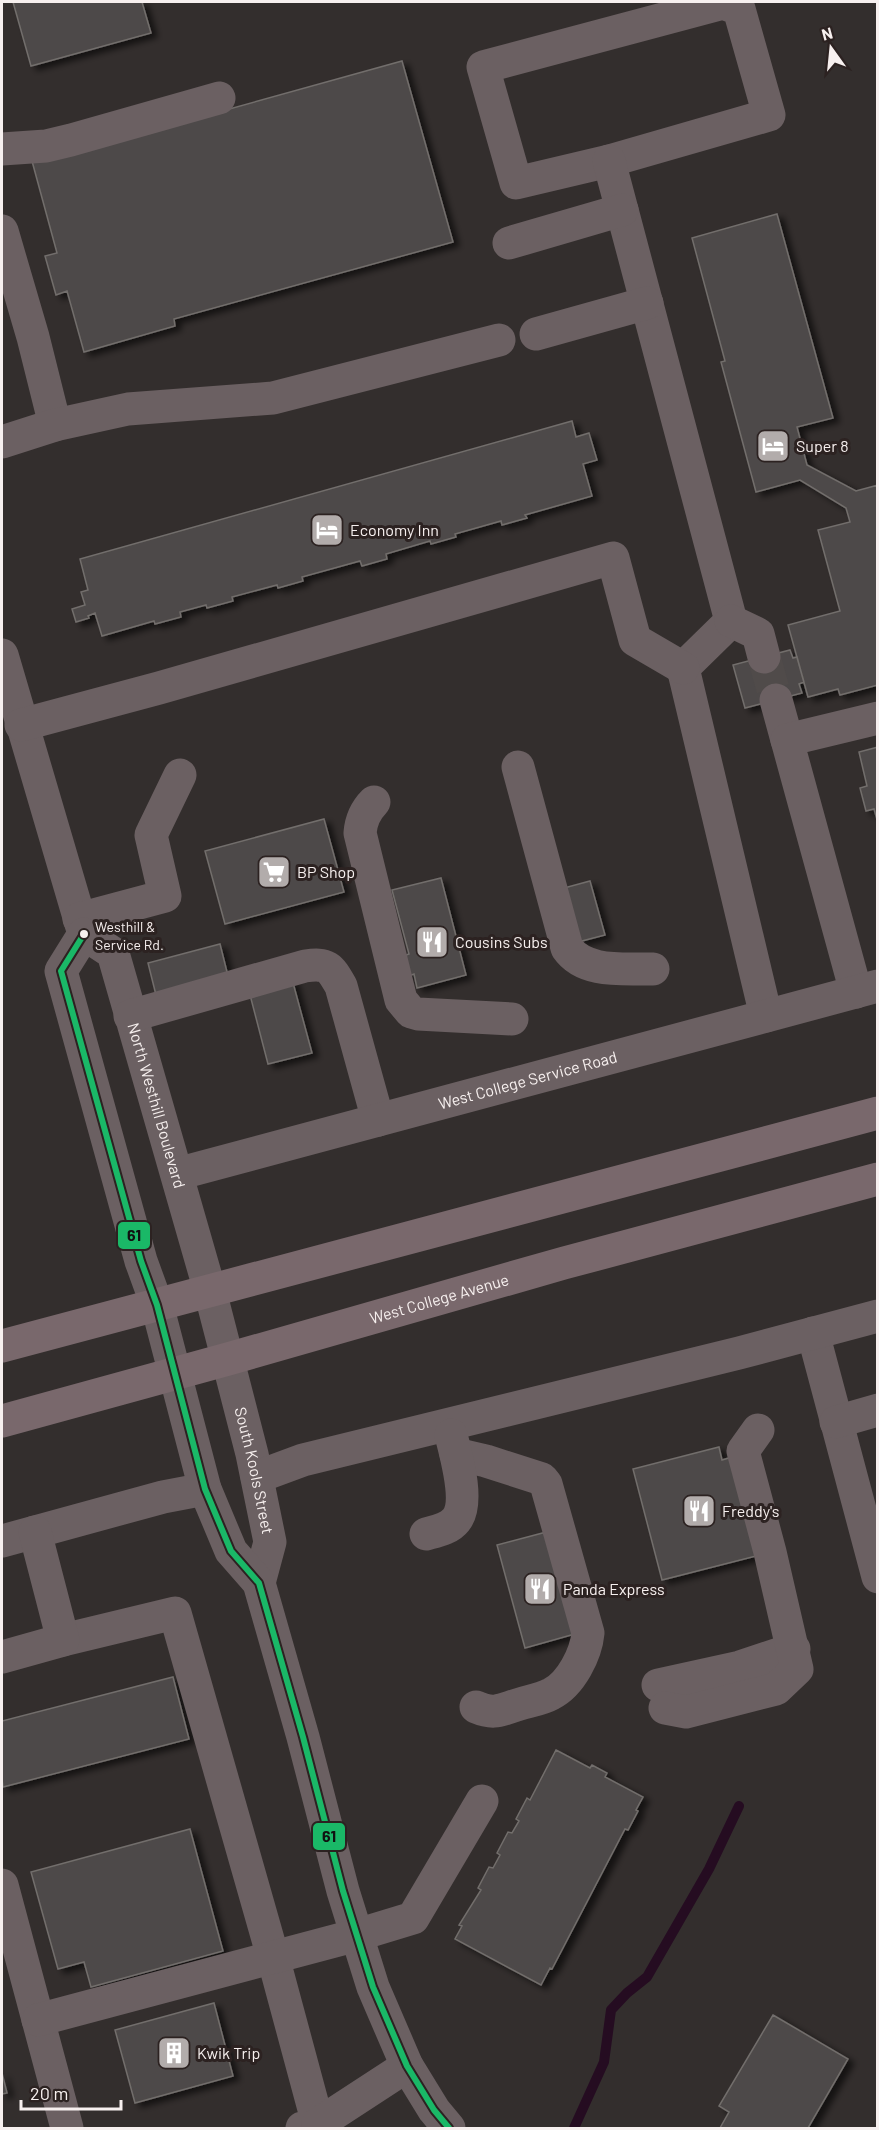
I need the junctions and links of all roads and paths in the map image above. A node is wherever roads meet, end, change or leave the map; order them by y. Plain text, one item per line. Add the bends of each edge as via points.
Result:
1 (219, 98) dead end
2 (2, 149) edge
3 (609, 161) junction
4 (622, 210) junction
5 (2, 231) edge
6 (509, 243) dead end
7 (646, 303) junction
8 (536, 334) dead end
9 (499, 340) dead end
10 (55, 425) junction
11 (2, 442) edge
12 (731, 621) junction
13 (2, 655) edge
14 (764, 657) tunnel mouth
15 (683, 668) junction
16 (776, 700) tunnel mouth
17 (878, 718) edge
18 (21, 725) junction
19 (787, 740) junction
20 (518, 766) dead end
21 (180, 775) dead end
22 (374, 801) dead end
23 (81, 926) junction
24 (653, 969) dead end
25 (867, 989) edge
26 (130, 1016) junction
27 (766, 1016) junction
28 (512, 1019) dead end
29 (878, 1113) edge
30 (378, 1120) junction
31 (177, 1174) junction
32 (878, 1179) edge
33 (210, 1291) junction
34 (157, 1305) junction
35 (878, 1316) edge
36 (813, 1333) junction
37 (2, 1346) edge
38 (228, 1359) junction
39 (175, 1373) junction
40 (878, 1410) edge
41 (2, 1421) edge
42 (836, 1422) junction
43 (758, 1430) dead end
44 (452, 1440) junction
45 (257, 1477) junction
46 (205, 1489) junction
47 (35, 1532) junction
48 (426, 1534) dead end
49 (2, 1541) edge
50 (878, 1577) edge
51 (259, 1583) junction
52 (63, 1640) junction
53 (2, 1657) edge
54 (662, 1696) dead end
55 (476, 1707) dead end
56 (482, 1801) dead end
57 (2, 1885) edge
58 (357, 1935) junction
59 (273, 1957) junction
60 (38, 2020) junction
61 (407, 2066) junction
62 (310, 2126) edge
63 (67, 2128) edge
64 (448, 2128) edge

1 - 2 street via 46,146
3 - 3 street via 516,183 483,68 723,3 739,9 769,114
3 - 4 street
4 - 6 street
4 - 7 street
5 - 10 street
7 - 8 street
7 - 12 street
9 - 10 street via 273,398 128,409
10 - 11 street
12 - 14 street via 758,634
12 - 15 street
13 - 18 street
15 - 18 street via 635,640 613,558
15 - 27 street
16 - 19 street
17 - 19 street
18 - 23 street
19 - 25 street
20 - 24 street via 567,948 584,963
21 - 23 street via 151,835 165,896
22 - 28 street via 361,822 360,833 401,1000 418,1014
23 - 26 street, North Westhill Boulevard via 113,953
23 - 34 street via 61,971 141,1261
25 - 27 street, West College Service Road
26 - 30 street via 305,966 319,964 331,969 341,986
26 - 31 street, North Westhill Boulevard
27 - 30 street, West College Service Road
29 - 33 main road
30 - 31 street, West College Service Road
31 - 33 street, North Westhill Boulevard
32 - 38 main road, West College Avenue
33 - 34 main road
33 - 38 street, North Westhill Boulevard
34 - 37 main road
34 - 39 street
35 - 36 street
36 - 42 street
36 - 44 street
38 - 39 main road, West College Avenue
38 - 45 street, South Kools Street
39 - 41 main road, West College Avenue
39 - 46 street
40 - 42 street
42 - 50 street
43 - 54 street via 743,1451 794,1649
44 - 45 street via 303,1460
44 - 48 street via 463,1499 460,1513 446,1528
44 - 55 street via 535,1475 546,1484 588,1633 584,1652 557,1691 491,1713
45 - 51 street, South Kools Street via 270,1542
46 - 47 street
46 - 51 street via 231,1551
47 - 49 street
47 - 52 street
51 - 58 street
52 - 53 street
52 - 59 street via 175,1613
56 - 58 street via 413,1918
57 - 60 street
58 - 59 street
58 - 61 street via 373,1987
59 - 60 street
59 - 62 street
60 - 63 street
61 - 62 street
61 - 64 street

